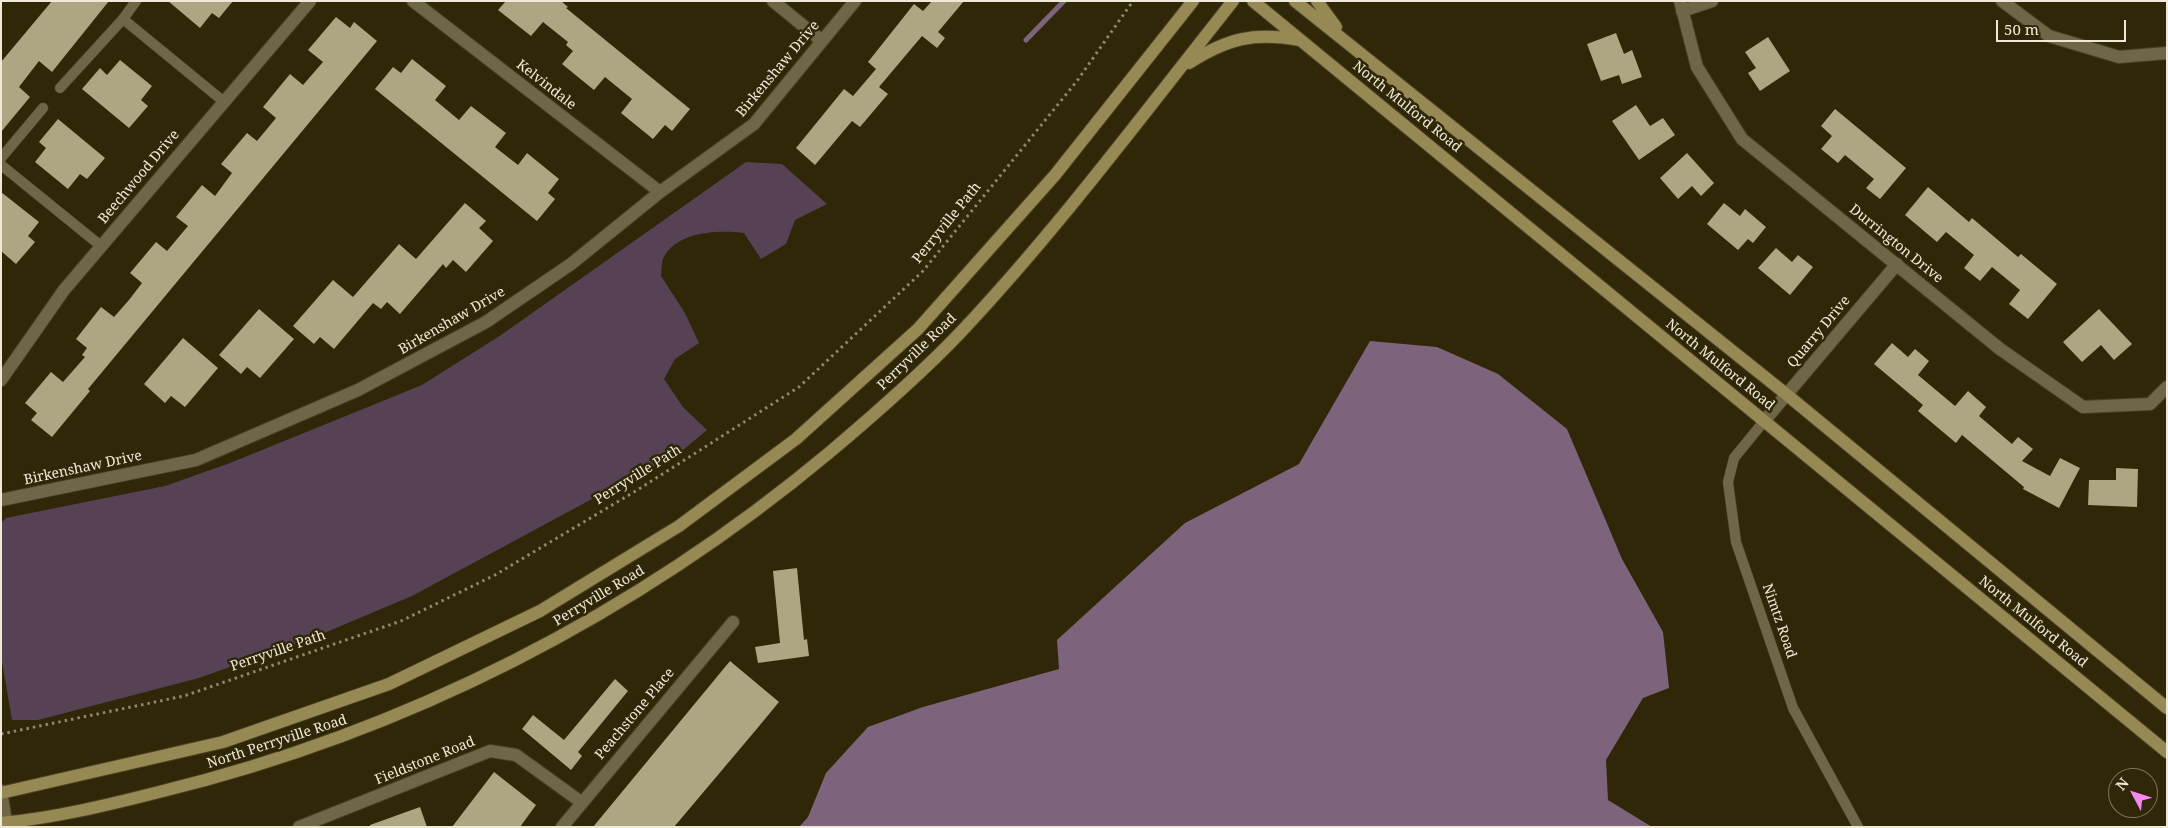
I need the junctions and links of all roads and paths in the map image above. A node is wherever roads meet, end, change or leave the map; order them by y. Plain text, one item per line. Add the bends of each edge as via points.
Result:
1 (136, 1) edge
2 (310, 1) edge
3 (413, 1) edge
4 (774, 1) edge
5 (855, 1) edge
6 (1133, 1) edge
7 (1193, 1) edge
8 (1233, 1) edge
9 (1253, 1) edge
10 (1295, 1) edge
11 (1317, 1) edge
12 (1712, 1) edge
13 (2002, 1) edge
14 (1681, 6) edge
15 (123, 19) junction
16 (1302, 40) junction
17 (822, 41) junction
18 (1350, 45) junction
19 (2167, 52) edge
20 (1178, 70) junction
21 (60, 88) dead end
22 (223, 101) junction
23 (43, 108) dead end
24 (1, 158) edge
25 (1, 165) edge
26 (660, 192) junction
27 (101, 246) junction
28 (1897, 264) junction
29 (1, 380) edge
30 (2167, 387) edge
31 (1786, 394) junction
32 (1765, 420) junction
33 (1, 500) edge
34 (540, 611) joint
35 (733, 622) dead end
36 (548, 645) joint
37 (2167, 708) edge
38 (1, 734) edge
39 (2167, 752) edge
40 (1, 792) edge
41 (581, 802) junction
42 (5, 824) edge
43 (299, 827) edge
44 (562, 827) edge
45 (1858, 827) edge

1 - 15 lane
2 - 22 street, Beechwood Drive
3 - 26 street, Kelvindale
4 - 17 street
5 - 17 street, Birkenshaw Drive
6 - 38 path, Perryville Path via 1077,81 923,270 799,387 639,489 495,575 402,621 184,696
7 - 34 main road, Perryville Road via 1055,175 918,329 796,439 679,526
8 - 20 main road, Perryville Road
9 - 16 main road, North Mulford Road
10 - 18 main road, North Mulford Road
11 - 18 main road
12 - 14 street
13 - 19 street via 2049,36 2119,58
14 - 28 street, Durrington Drive via 1697,67 1742,139
15 - 21 lane
15 - 22 lane
16 - 20 main road via 1276,36 1245,37 1214,47
16 - 32 main road, North Mulford Road
17 - 26 street, Birkenshaw Drive via 754,124
18 - 31 main road, North Mulford Road
20 - 36 main road, Perryville Road via 1037,245 965,326 873,416 782,492 708,546
22 - 27 street, Beechwood Drive
23 - 24 lane
25 - 27 lane
26 - 33 street, Birkenshaw Drive via 571,264 486,322 358,390 196,460
27 - 29 street, Beechwood Drive via 64,290
28 - 30 street, Durrington Drive via 2000,349 2083,407 2150,404
28 - 31 street, Quarry Drive
31 - 32 street, Quarry Drive
31 - 37 main road, North Mulford Road
32 - 39 main road, North Mulford Road
32 - 45 lane, Nimtz Road via 1734,458 1728,482 1736,542 1793,708
34 - 40 main road, North Perryville Road via 389,684 233,739
35 - 41 street, Peachstone Place
36 - 42 main road, North Perryville Road via 454,691 325,743 208,780 120,802
40 - 42 street
41 - 43 street, Fieldstone Road via 516,755 490,751
41 - 44 street, Peachstone Place

